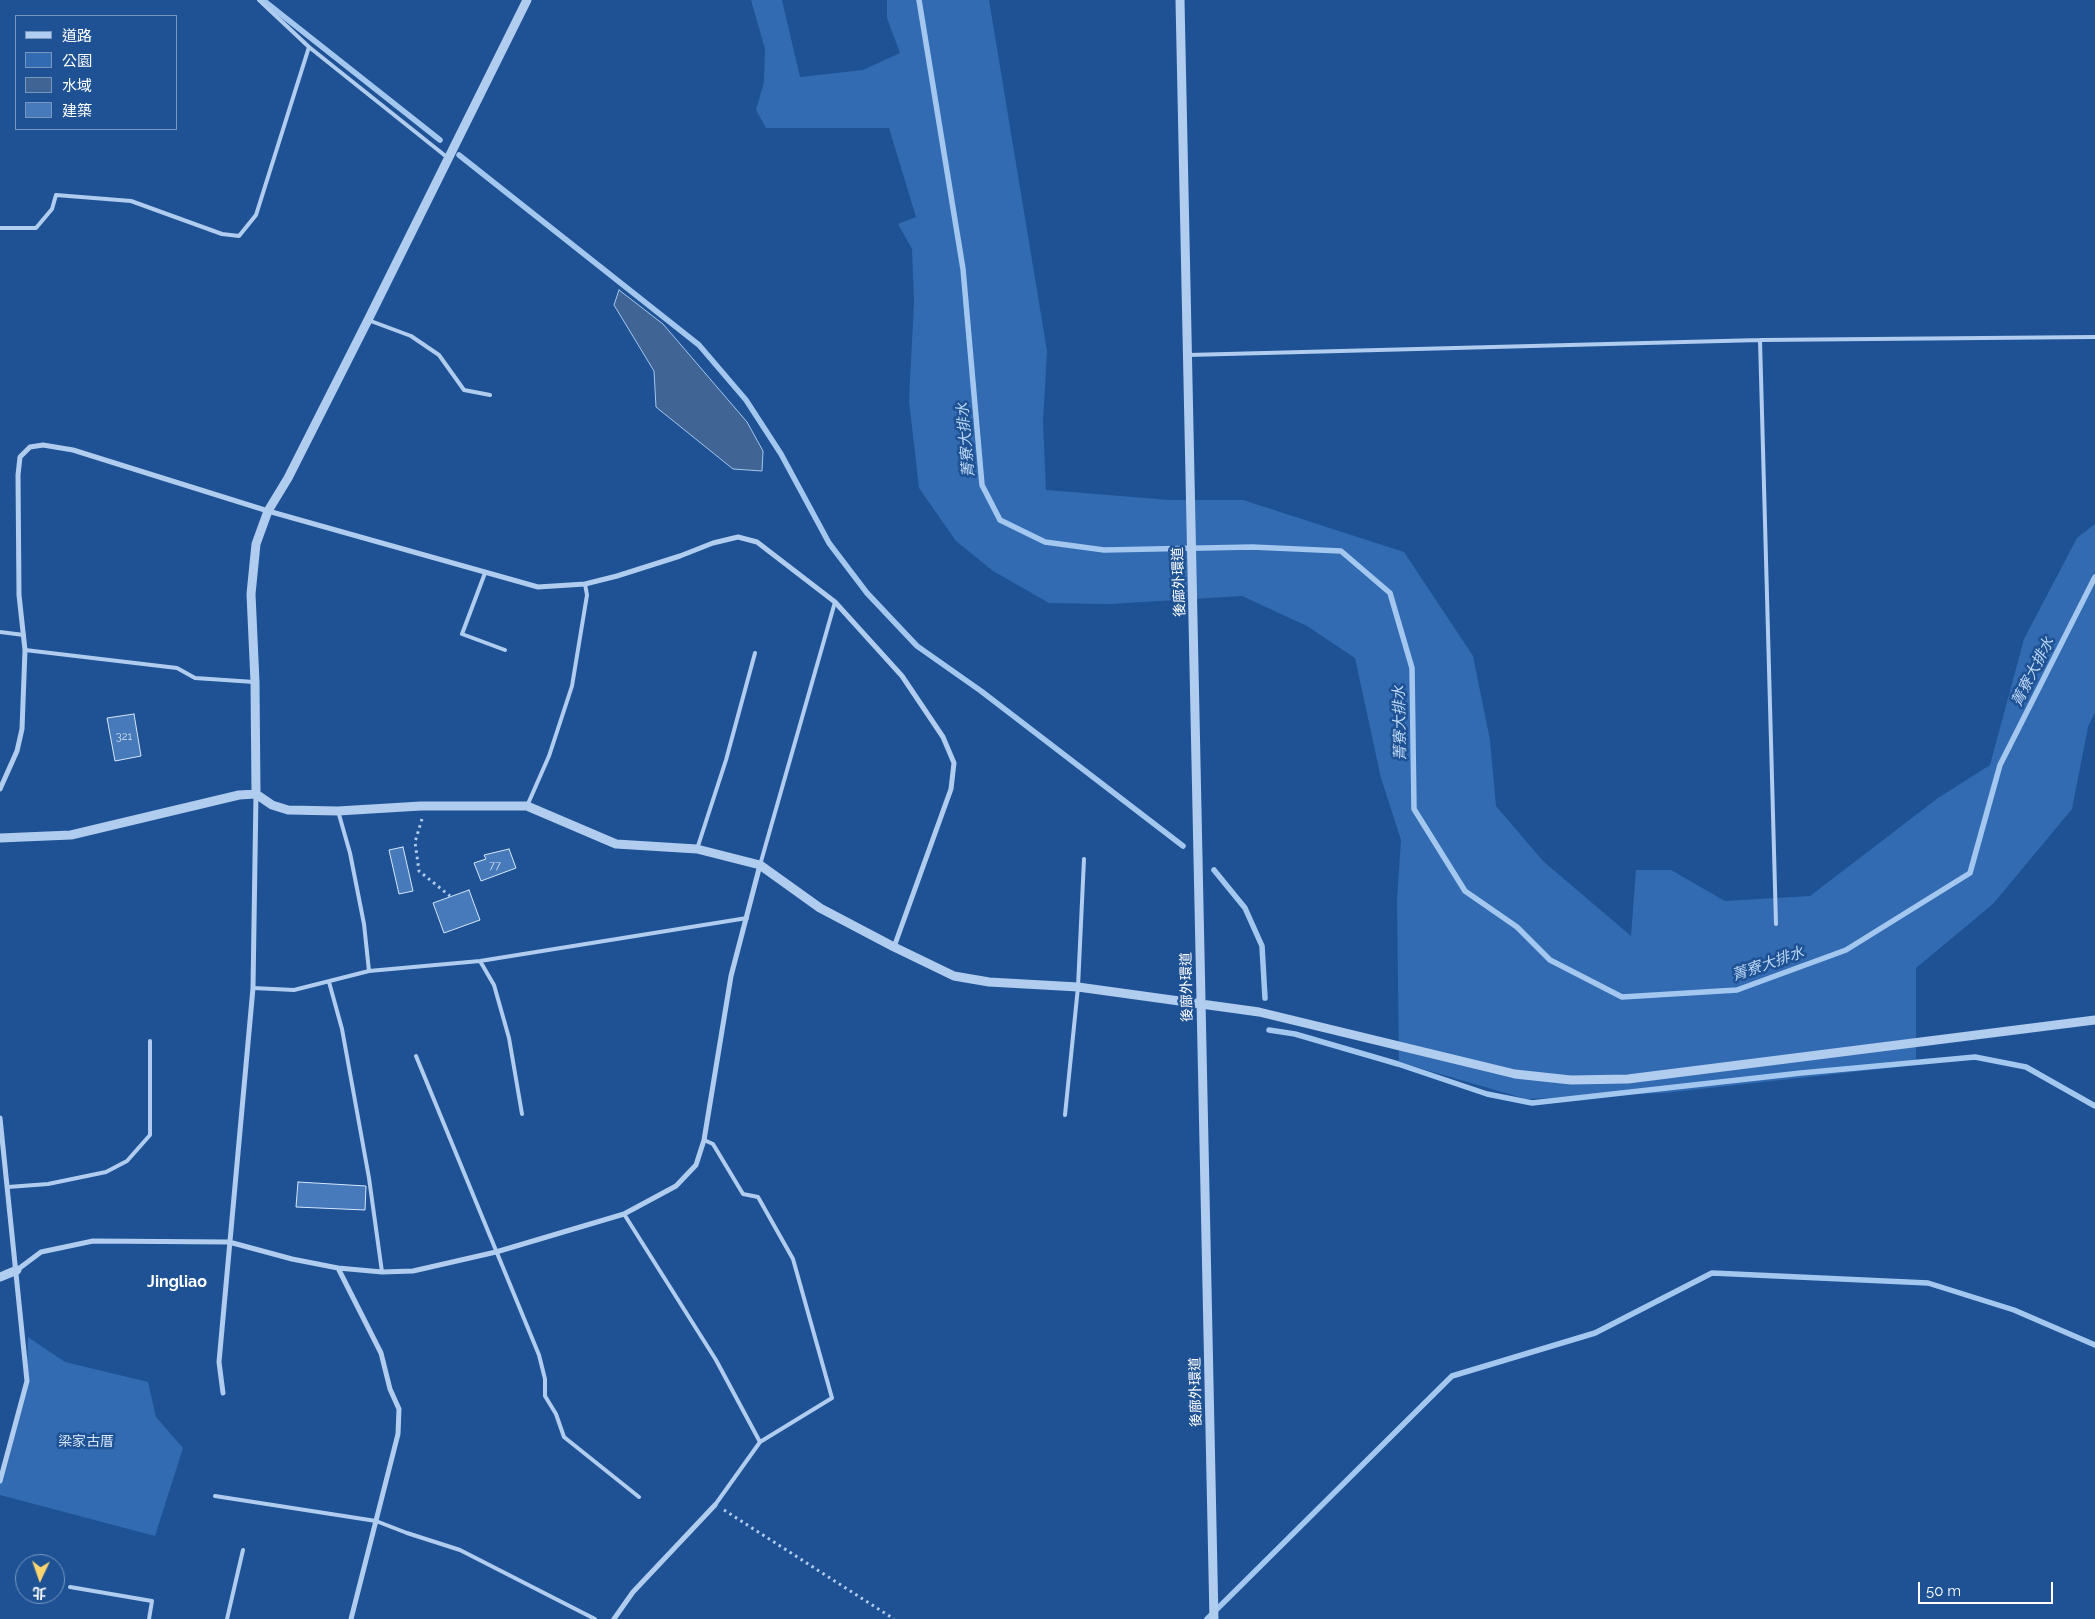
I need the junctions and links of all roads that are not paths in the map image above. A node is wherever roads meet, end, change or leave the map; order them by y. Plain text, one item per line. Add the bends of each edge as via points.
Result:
1 (259, 0) edge
2 (527, 0) edge
3 (1180, 0) edge
4 (309, 47) junction
5 (448, 158) junction
6 (0, 228) edge
7 (368, 320) junction
8 (2095, 337) edge
9 (1760, 340) junction
10 (1188, 355) junction
11 (490, 395) dead end
12 (268, 512) junction
13 (485, 574) junction
14 (585, 584) junction
15 (835, 602) junction
16 (0, 632) edge
17 (24, 635) junction
18 (25, 650) junction
19 (505, 650) dead end
20 (755, 653) dead end
21 (255, 682) junction
22 (0, 789) edge
23 (256, 794) junction
24 (527, 806) junction
25 (338, 811) junction
26 (0, 838) edge
27 (697, 849) junction
28 (1084, 859) dead end
29 (760, 865) junction
30 (747, 918) junction
31 (1776, 924) dead end
32 (894, 947) junction
33 (480, 961) junction
34 (369, 971) junction
35 (329, 982) junction
36 (1078, 987) junction
37 (253, 988) junction
38 (1201, 1002) junction
39 (2095, 1020) edge
40 (150, 1041) dead end
41 (416, 1056) dead end
42 (522, 1114) dead end
43 (1065, 1115) dead end
44 (0, 1118) edge
45 (704, 1140) junction
46 (3, 1166) edge
47 (8, 1187) junction
48 (624, 1214) junction
49 (229, 1242) junction
50 (496, 1252) junction
51 (338, 1268) junction
52 (16, 1270) junction
53 (382, 1272) junction
54 (0, 1277) edge
55 (223, 1393) dead end
56 (760, 1442) junction
57 (0, 1481) edge
58 (215, 1496) dead end
59 (639, 1497) dead end
60 (715, 1505) joint
61 (376, 1521) junction
62 (243, 1550) dead end
63 (70, 1587) dead end
64 (149, 1619) edge
65 (227, 1619) edge
66 (351, 1619) edge
67 (595, 1619) edge
68 (614, 1619) edge
69 (1214, 1619) edge

1 - 4 lane
2 - 5 street
3 - 10 street, 後廍外環道
4 - 5 lane
4 - 6 lane via 256,215 239,236 222,234 131,201 56,195 52,209 36,228
5 - 7 street
7 - 11 lane via 411,336 439,355 464,390
7 - 12 street
8 - 9 lane
9 - 10 lane
9 - 31 lane
10 - 38 street, 後廍外環道
12 - 13 street
12 - 17 street via 72,450 44,445 30,448 20,457 18,475 19,595
12 - 21 street via 256,544 251,594
13 - 14 street via 538,587
13 - 19 lane via 462,634
14 - 15 street via 738,537 757,542
14 - 24 lane via 587,595 572,686 549,756
15 - 29 lane
15 - 32 street via 902,676 943,736 954,762 951,789
16 - 17 lane
17 - 18 street
18 - 21 lane via 177,668 195,678
18 - 22 street via 22,729 17,751
20 - 27 lane via 726,760
21 - 23 street
23 - 25 street via 272,805 288,810
23 - 26 street via 239,795 71,835
23 - 37 street
24 - 25 street via 421,806
24 - 27 street via 616,844
25 - 34 lane via 350,853
27 - 29 street
28 - 36 lane
29 - 30 street
29 - 32 street via 820,908
30 - 33 lane
30 - 45 street via 725,1006
32 - 36 street via 954,976 989,982
33 - 34 lane
33 - 42 lane via 494,985 509,1038
34 - 35 lane
35 - 37 lane via 294,990
35 - 53 lane via 342,1029
36 - 38 street
36 - 43 lane
37 - 49 street
38 - 39 street via 1259,1012 1515,1074 1571,1080 1628,1079
38 - 69 street, 後廍外環道
40 - 47 lane via 150,1135 127,1162 106,1172 48,1184
41 - 50 lane
44 - 46 street
45 - 48 street via 696,1165 676,1186
45 - 56 lane via 713,1144 743,1194 758,1197 793,1259 832,1398
46 - 47 street
47 - 52 street
48 - 50 street
48 - 56 lane via 716,1360
49 - 51 street
49 - 52 street via 93,1242 41,1252
49 - 55 street via 220,1362
50 - 53 street via 413,1271
50 - 59 lane via 539,1355 545,1396 564,1437
51 - 53 street
51 - 61 street via 381,1353 399,1409 398,1434
52 - 54 street
52 - 57 street via 27,1381
56 - 60 lane
58 - 61 lane
60 - 68 street via 633,1592
61 - 66 street
61 - 67 lane via 460,1550
62 - 65 lane
63 - 64 lane via 152,1601

